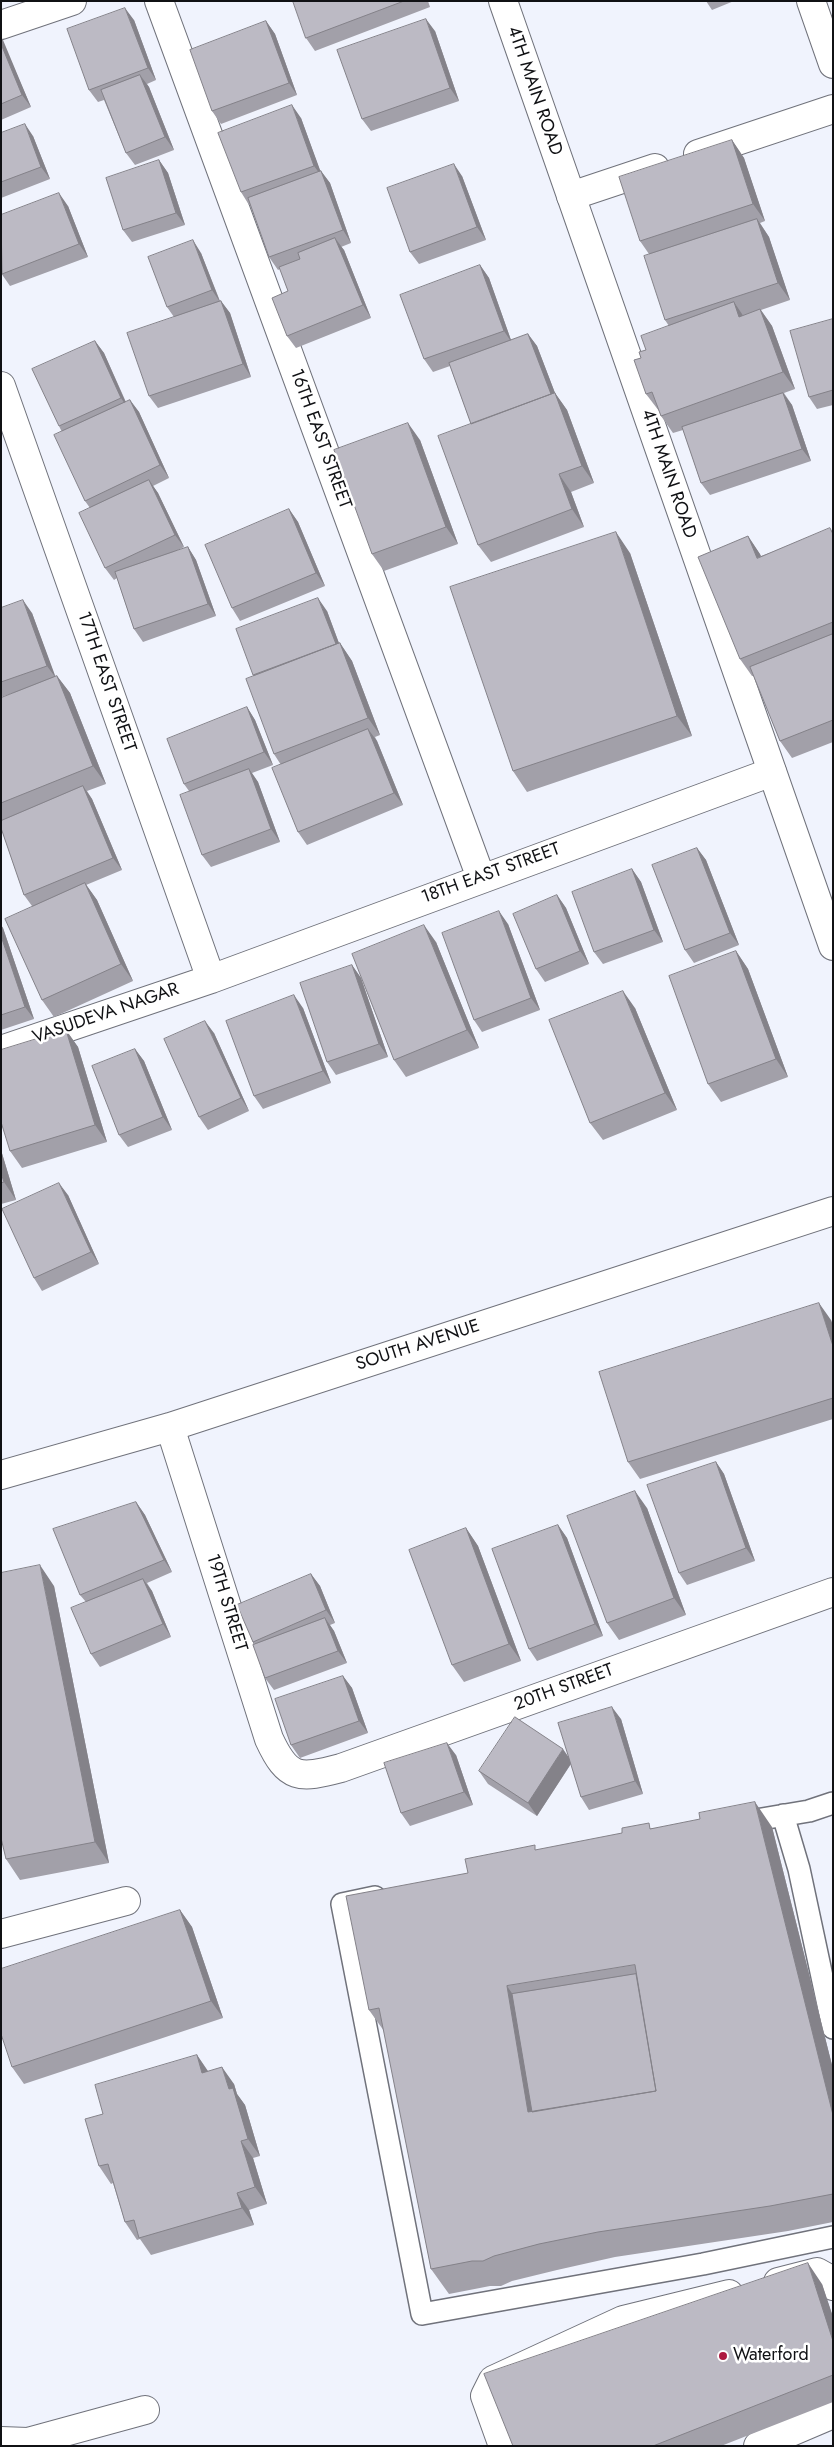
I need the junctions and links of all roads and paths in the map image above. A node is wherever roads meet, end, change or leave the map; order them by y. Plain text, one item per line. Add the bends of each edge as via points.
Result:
1 (72, 1) edge
2 (159, 1) edge
3 (503, 1) edge
4 (811, 1) edge
5 (1, 25) edge
6 (833, 64) edge
7 (833, 109) edge
8 (571, 196) junction
9 (1, 386) edge
10 (772, 772) junction
11 (481, 878) junction
12 (833, 946) edge
13 (211, 979) junction
14 (1, 1050) edge
15 (833, 1211) edge
16 (170, 1427) junction
17 (1, 1475) edge
18 (833, 1592) edge
19 (293, 1773) joint
20 (833, 1803) edge
21 (783, 1816) junction
22 (715, 1827) edge
23 (398, 1891) edge
24 (126, 1901) dead end
25 (1, 1934) edge
26 (833, 2028) edge
27 (833, 2237) edge
28 (833, 2286) edge
29 (145, 2410) dead end
30 (833, 2414) edge
31 (1, 2441) edge
32 (503, 2446) edge
33 (758, 2446) edge

1 - 5 street
2 - 11 street, 16TH EAST STREET
3 - 8 street, 4TH MAIN ROAD
4 - 6 street
7 - 8 street
8 - 10 street, 4TH MAIN ROAD
9 - 13 street, 17TH EAST STREET
10 - 11 street, 18TH EAST STREET
10 - 12 street, 4TH MAIN ROAD
11 - 13 street, 18TH EAST STREET
13 - 14 street, VASUDEVA NAGAR
15 - 16 street, SOUTH AVENUE
16 - 17 street, SOUTH AVENUE
16 - 19 street, 19TH STREET via 269,1739 279,1761
18 - 19 street, 20TH STREET via 341,1768 312,1775
20 - 21 lane
21 - 22 lane
21 - 26 lane via 799,1869
23 - 27 lane via 342,1904 422,2314 703,2264
24 - 25 street
28 - 32 street via 817,2272 622,2320 493,2380 485,2396
29 - 31 street via 28,2442
30 - 33 street

